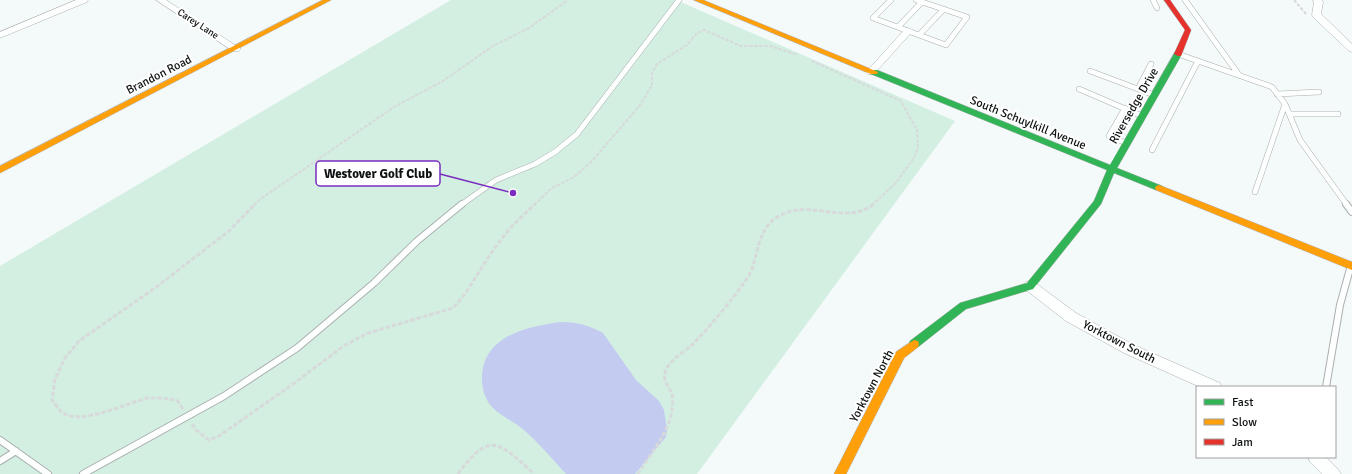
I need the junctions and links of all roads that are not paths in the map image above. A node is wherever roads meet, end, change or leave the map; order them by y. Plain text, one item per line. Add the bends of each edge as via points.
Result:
1 (84, 0) edge
2 (160, 0) edge
3 (328, 0) edge
4 (679, 0) edge
5 (696, 0) edge
6 (891, 0) edge
7 (916, 0) edge
8 (938, 0) edge
9 (1153, 0) edge
10 (1167, 0) edge
11 (1185, 0) edge
12 (1317, 0) edge
13 (922, 2) junction
14 (933, 6) junction
15 (1157, 8) dead end
16 (944, 9) junction
17 (898, 27) junction
18 (908, 31) junction
19 (0, 35) edge
20 (919, 35) junction
21 (236, 49) junction
22 (1352, 50) edge
23 (1178, 54) junction
24 (1198, 61) junction
25 (1151, 64) dead end
26 (1090, 71) dead end
27 (871, 72) junction
28 (1239, 75) junction
29 (1079, 89) dead end
30 (1138, 89) junction
31 (1319, 92) dead end
32 (1277, 94) junction
33 (1154, 95) junction
34 (1285, 104) junction
35 (1125, 108) junction
36 (1290, 114) junction
37 (1338, 114) dead end
38 (1142, 116) junction
39 (1126, 143) junction
40 (1152, 150) dead end
41 (0, 170) edge
42 (1111, 170) junction
43 (1255, 192) dead end
44 (1352, 212) edge
45 (1351, 266) edge
46 (1030, 286) junction
47 (1213, 386) edge
48 (1326, 386) edge
49 (0, 440) edge
50 (16, 451) junction
51 (1316, 458) edge
52 (0, 461) edge
53 (41, 473) edge
54 (84, 474) edge
55 (842, 474) edge
56 (1333, 474) edge

1 - 19 street
2 - 21 street, Carey Lane
3 - 21 street, Brandon Road
4 - 54 lane via 576,134 555,152 535,164 496,180 468,198 297,348 224,396
5 - 27 street, South Schuylkill Avenue
6 - 17 lane via 873,18
7 - 13 lane
8 - 14 lane
9 - 15 lane
10 - 23 street, Riversedge Drive via 1188,30
11 - 28 lane
12 - 22 street via 1319,2 1316,15
13 - 14 lane
13 - 17 lane
14 - 16 lane
16 - 20 lane
16 - 20 lane via 967,17 946,45
17 - 18 lane
18 - 20 lane
18 - 27 street
21 - 41 street, Brandon Road
23 - 24 lane
23 - 33 street, Riversedge Drive
24 - 28 lane
24 - 40 lane
25 - 30 lane
26 - 30 lane
27 - 42 street, South Schuylkill Avenue
28 - 32 lane via 1272,87
29 - 35 lane
30 - 33 lane
31 - 32 lane
32 - 34 lane
33 - 38 street, Riversedge Drive
34 - 36 lane
34 - 43 lane
35 - 38 lane
35 - 39 lane via 1109,136
36 - 37 lane
36 - 44 lane via 1300,140
38 - 39 street, Riversedge Drive
39 - 42 street, Riversedge Drive
42 - 45 street, South Schuylkill Avenue
42 - 46 street via 1098,202
45 - 48 lane via 1340,305
46 - 47 street, Yorktown South via 1071,317 1123,346
46 - 55 street, Yorktown North via 963,306 900,355
49 - 50 lane
50 - 52 lane
50 - 53 lane
51 - 56 street

